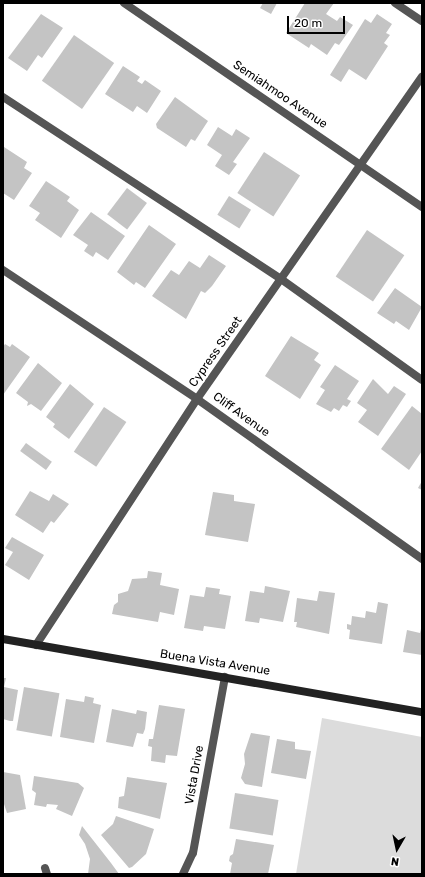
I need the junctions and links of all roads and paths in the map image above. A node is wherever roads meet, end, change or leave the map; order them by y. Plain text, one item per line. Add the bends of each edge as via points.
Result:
1 (124, 3) edge
2 (395, 3) edge
3 (422, 21) edge
4 (422, 77) edge
5 (3, 97) edge
6 (361, 164) junction
7 (422, 207) edge
8 (3, 270) edge
9 (281, 280) junction
10 (422, 380) edge
11 (197, 398) junction
12 (422, 559) edge
13 (3, 639) edge
14 (36, 645) junction
15 (225, 677) junction
16 (422, 712) edge
17 (183, 874) edge

1 - 6 street, Semiahmoo Avenue
2 - 3 street
4 - 6 street, Cypress Street
5 - 9 street
6 - 7 street, Semiahmoo Avenue
6 - 9 street, Cypress Street
8 - 11 street, Cliff Avenue
9 - 10 street
9 - 11 street, Cypress Street
11 - 12 street, Cliff Avenue
11 - 14 street, Cypress Street
13 - 14 street, Buena Vista Avenue
14 - 15 street, Buena Vista Avenue
15 - 16 street, Buena Vista Avenue
15 - 17 street, Vista Drive via 193,853

